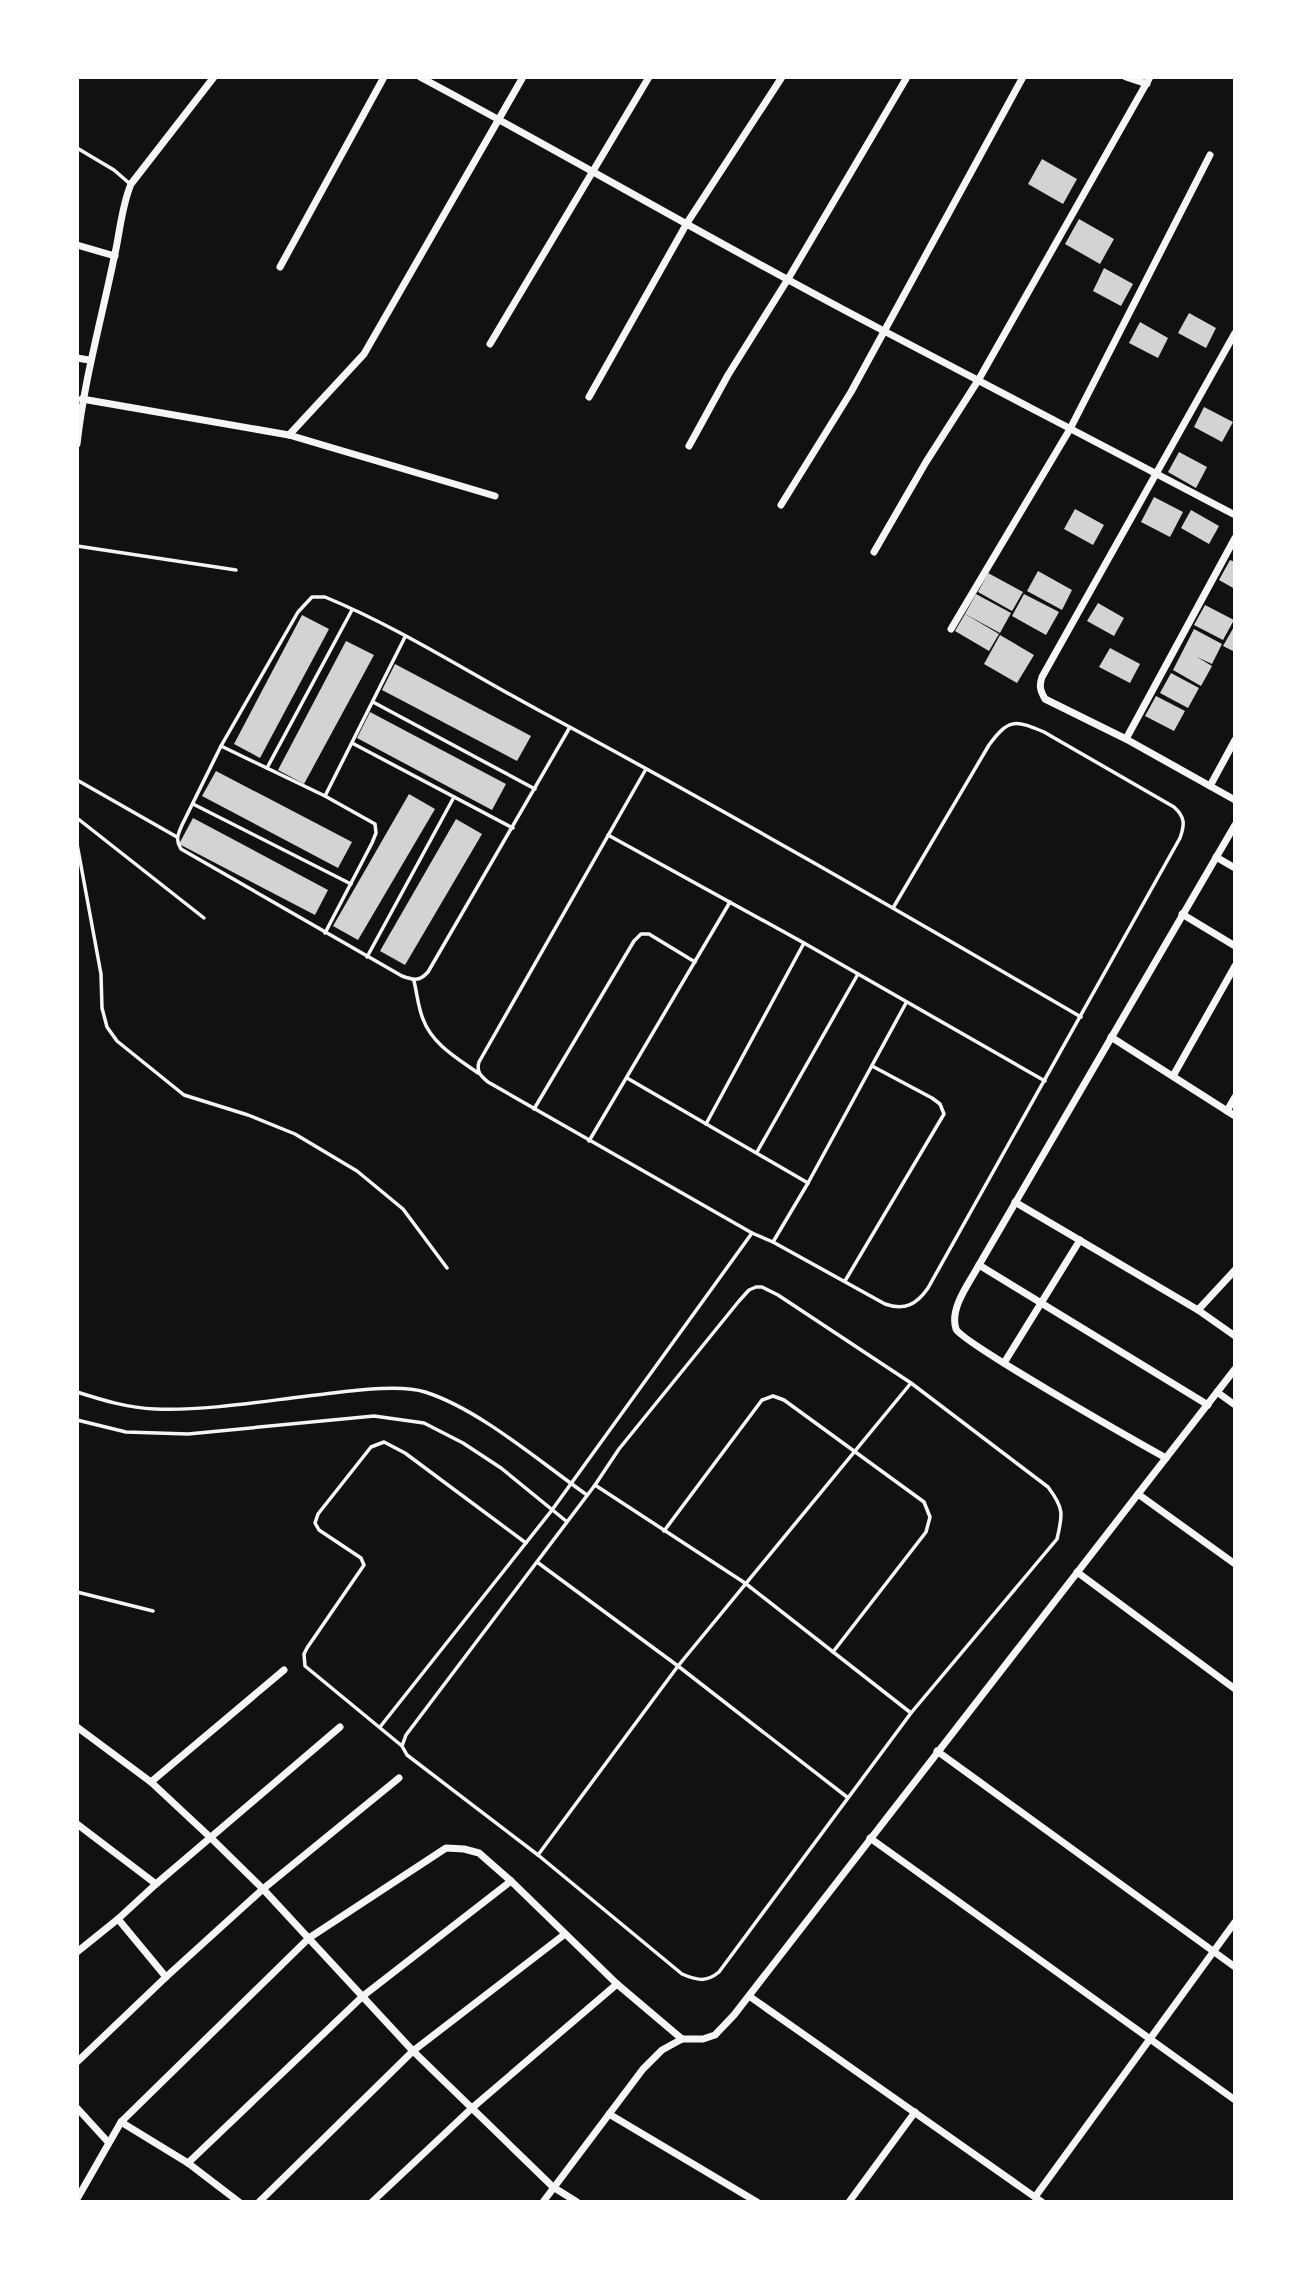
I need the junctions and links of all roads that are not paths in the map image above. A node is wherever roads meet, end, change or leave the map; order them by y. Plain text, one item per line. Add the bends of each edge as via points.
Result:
1 (214, 77) edge
2 (384, 77) edge
3 (420, 77) edge
4 (523, 77) edge
5 (649, 77) edge
6 (782, 77) edge
7 (907, 77) edge
8 (1023, 77) edge
9 (1126, 77) edge
10 (1149, 81) edge
11 (498, 118) junction
12 (77, 148) edge
13 (1210, 155) dead end
14 (593, 172) junction
15 (131, 184) junction
16 (687, 223) junction
17 (77, 245) edge
18 (115, 256) junction
19 (280, 267) dead end
20 (788, 279) junction
21 (884, 332) junction
22 (1235, 333) edge
23 (490, 344) dead end
24 (77, 358) edge
25 (89, 360) junction
26 (979, 379) junction
27 (589, 397) dead end
28 (82, 399) junction
29 (1070, 429) junction
30 (289, 435) junction
31 (77, 444) edge
32 (688, 446) dead end
33 (1156, 473) junction
34 (495, 496) dead end
35 (781, 505) dead end
36 (1235, 515) edge
37 (1235, 538) edge
38 (874, 552) dead end
39 (352, 609) junction
40 (951, 629) dead end
41 (405, 637) junction
42 (373, 702) junction
43 (569, 727) junction
44 (1126, 739) junction
45 (1235, 740) edge
46 (352, 743) junction
47 (221, 746) junction
48 (267, 768) junction
49 (646, 769) junction
50 (77, 780) edge
51 (1210, 786) junction
52 (535, 789) junction
53 (325, 796) junction
54 (454, 797) junction
55 (1235, 800) edge
56 (192, 804) junction
57 (77, 818) edge
58 (1235, 825) edge
59 (513, 828) junction
60 (608, 835) junction
61 (177, 837) junction
62 (77, 844) edge
63 (1216, 857) junction
64 (1235, 868) edge
65 (351, 884) junction
66 (730, 902) junction
67 (893, 908) junction
68 (1182, 914) junction
69 (204, 918) dead end
70 (325, 933) junction
71 (804, 943) junction
72 (1235, 946) edge
73 (367, 957) junction
74 (695, 962) junction
75 (1235, 966) edge
76 (858, 974) junction
77 (414, 981) junction
78 (906, 1003) junction
79 (1081, 1017) junction
80 (1111, 1037) junction
81 (872, 1066) junction
82 (479, 1074) junction
83 (1172, 1076) junction
84 (627, 1078) junction
85 (1045, 1081) junction
86 (1235, 1097) edge
87 (534, 1109) junction
88 (1227, 1111) junction
89 (1235, 1116) edge
90 (706, 1124) junction
91 (589, 1141) junction
92 (757, 1153) junction
93 (808, 1183) junction
94 (1015, 1202) junction
95 (752, 1233) junction
96 (1080, 1240) junction
97 (773, 1242) junction
98 (979, 1265) junction
99 (447, 1268) dead end
100 (1235, 1270) edge
101 (845, 1281) junction
102 (1042, 1303) junction
103 (1198, 1310) junction
104 (1235, 1336) edge
105 (1004, 1363) junction
106 (1235, 1369) edge
107 (911, 1383) junction
108 (77, 1392) edge
109 (1217, 1392) junction
110 (1208, 1405) junction
111 (1235, 1405) edge
112 (77, 1420) edge
113 (855, 1451) junction
114 (1166, 1458) junction
115 (571, 1483) junction
116 (595, 1485) junction
117 (587, 1494) junction
118 (1138, 1494) junction
119 (552, 1510) junction
120 (566, 1521) junction
121 (664, 1531) junction
122 (526, 1543) junction
123 (537, 1562) junction
124 (1235, 1564) edge
125 (1077, 1572) junction
126 (745, 1583) junction
127 (77, 1592) edge
128 (153, 1611) dead end
129 (833, 1653) junction
130 (678, 1666) junction
131 (284, 1671) dead end
132 (1235, 1689) edge
133 (911, 1713) junction
134 (77, 1727) edge
135 (340, 1727) dead end
136 (380, 1727) junction
137 (402, 1746) junction
138 (937, 1751) junction
139 (399, 1778) dead end
140 (151, 1782) junction
141 (847, 1797) junction
142 (77, 1824) edge
143 (211, 1838) junction
144 (870, 1838) junction
145 (538, 1855) junction
146 (511, 1881) junction
147 (156, 1884) junction
148 (263, 1889) junction
149 (118, 1919) junction
150 (1235, 1922) edge
151 (565, 1934) junction
152 (309, 1938) junction
153 (77, 1952) edge
154 (1214, 1952) junction
155 (1235, 1967) edge
156 (166, 1977) junction
157 (617, 1984) junction
158 (363, 1996) junction
159 (749, 1996) junction
160 (682, 2039) junction
161 (1150, 2039) junction
162 (414, 2051) junction
163 (77, 2062) edge
164 (1235, 2100) edge
165 (77, 2108) edge
166 (472, 2108) junction
167 (915, 2112) junction
168 (609, 2114) junction
169 (121, 2122) junction
170 (108, 2142) junction
171 (188, 2163) junction
172 (553, 2187) junction
173 (1035, 2197) junction
174 (77, 2199) edge
175 (239, 2202) edge
176 (259, 2202) edge
177 (372, 2202) edge
178 (542, 2202) edge
179 (577, 2202) edge
180 (757, 2202) edge
181 (849, 2202) edge
182 (1042, 2202) edge

1 - 15 street
2 - 19 street
3 - 11 street
4 - 11 street
5 - 14 street
6 - 16 street
7 - 20 street
8 - 21 street
9 - 10 street
10 - 26 street
11 - 14 street
11 - 30 street via 364,354
12 - 15 lane
13 - 29 street
14 - 16 street
14 - 23 street
15 - 18 street
16 - 20 street
16 - 27 street
17 - 18 street
18 - 25 street
20 - 21 street
20 - 32 street
21 - 26 street
21 - 35 street
22 - 33 street
24 - 25 street
25 - 28 street
26 - 29 street
26 - 38 street
28 - 30 street
28 - 31 street
29 - 33 street
29 - 40 street
30 - 34 street
33 - 36 street
33 - 44 street via 1039,685 1045,699
37 - 44 street
39 - 41 lane
39 - 47 lane via 325,597 312,597 304,603
39 - 48 lane
41 - 42 lane
41 - 43 lane
42 - 46 lane
42 - 52 lane
43 - 49 lane
43 - 52 lane
44 - 51 street
45 - 51 street
46 - 53 lane
46 - 54 lane
47 - 48 lane
47 - 56 lane
48 - 53 lane
49 - 60 lane
49 - 67 lane
50 - 61 lane
51 - 55 street
52 - 59 lane
53 - 65 lane via 371,820 377,828
54 - 59 lane
54 - 73 lane
56 - 61 lane
56 - 65 lane
57 - 69 lane
58 - 63 street
59 - 77 lane via 428,972
60 - 66 lane
60 - 82 lane via 479,1062
61 - 70 lane via 181,849
62 - 99 lane via 101,974 102,1008 117,1041 184,1095 295,1134 357,1171 403,1209
63 - 64 street
63 - 68 street
65 - 70 lane
66 - 71 lane
66 - 74 lane
67 - 79 lane
67 - 79 lane via 989,745 1009,724 1044,732 1174,807 1184,822 1180,838
68 - 72 street
68 - 80 street
70 - 73 lane
71 - 76 lane
71 - 90 lane
73 - 77 lane
74 - 84 lane
74 - 87 lane via 649,934 641,934
75 - 83 street
76 - 78 lane
76 - 92 lane
77 - 82 lane via 430,1033
78 - 81 lane
78 - 85 lane
79 - 85 lane
80 - 83 street
80 - 94 street
81 - 93 lane
81 - 101 lane via 932,1098 944,1114
82 - 87 lane
83 - 88 street
84 - 90 lane
84 - 91 lane
85 - 101 lane via 921,1297 912,1305 894,1307
86 - 88 street
87 - 91 lane
88 - 89 street
90 - 92 lane
91 - 95 lane
92 - 93 lane
93 - 97 lane
94 - 96 street
94 - 98 street
95 - 97 lane
95 - 115 lane
96 - 102 street
96 - 103 street
97 - 101 lane
98 - 102 street
98 - 105 street via 956,1309 956,1329
100 - 103 street
102 - 105 street
102 - 110 street
103 - 104 street
105 - 114 street
106 - 109 street
107 - 113 lane
107 - 116 lane via 778,1295 756,1287 739,1301
107 - 133 lane via 1048,1487 1059,1502 1061,1520 1056,1539
108 - 115 lane via 114,1404 154,1409 340,1392 423,1391 472,1415
109 - 110 street
109 - 111 street
110 - 114 street
112 - 119 lane via 126,1432 188,1434 374,1416 424,1423 500,1468
113 - 121 lane via 784,1400 773,1396 762,1400
113 - 126 lane
113 - 129 lane via 924,1502 930,1517 926,1532
114 - 118 street
115 - 117 lane
115 - 119 lane
116 - 117 lane
116 - 121 lane
117 - 120 lane
118 - 124 street
118 - 125 street
119 - 120 lane
119 - 122 lane
120 - 123 lane
121 - 126 lane
122 - 136 lane
122 - 136 lane via 384,1441 372,1447 318,1514 315,1523 319,1530 364,1565 307,1648 305,1666
123 - 130 lane
123 - 137 lane
125 - 132 street
125 - 138 street
126 - 129 lane
126 - 130 lane
127 - 128 lane
129 - 133 lane
130 - 141 lane
130 - 145 lane
131 - 140 street
133 - 141 lane
134 - 140 street
135 - 143 street
136 - 137 lane
137 - 145 lane via 415,1762
138 - 144 street
138 - 154 street
139 - 148 street
140 - 143 street
141 - 145 lane via 712,1979 681,1974
142 - 147 street
143 - 147 street
143 - 148 street
144 - 159 street
144 - 161 street
146 - 151 street
146 - 152 street via 479,1853 446,1848
146 - 158 street
147 - 149 street
148 - 152 street
148 - 156 street
149 - 153 street
149 - 156 street
150 - 154 street
151 - 157 street
151 - 162 street
152 - 158 street
152 - 169 street
154 - 155 street
154 - 161 street
156 - 163 street
157 - 160 street
157 - 166 street
158 - 162 street
158 - 171 street
159 - 160 street via 715,2035
159 - 167 street
160 - 168 street via 643,2069
161 - 164 street
161 - 173 street
162 - 166 street
162 - 176 street
165 - 170 street
166 - 172 street
166 - 177 street
167 - 173 street
167 - 181 street
168 - 172 street
168 - 180 street
169 - 170 street
169 - 171 street
170 - 174 street
171 - 175 street
172 - 178 street
172 - 179 street
173 - 182 street

